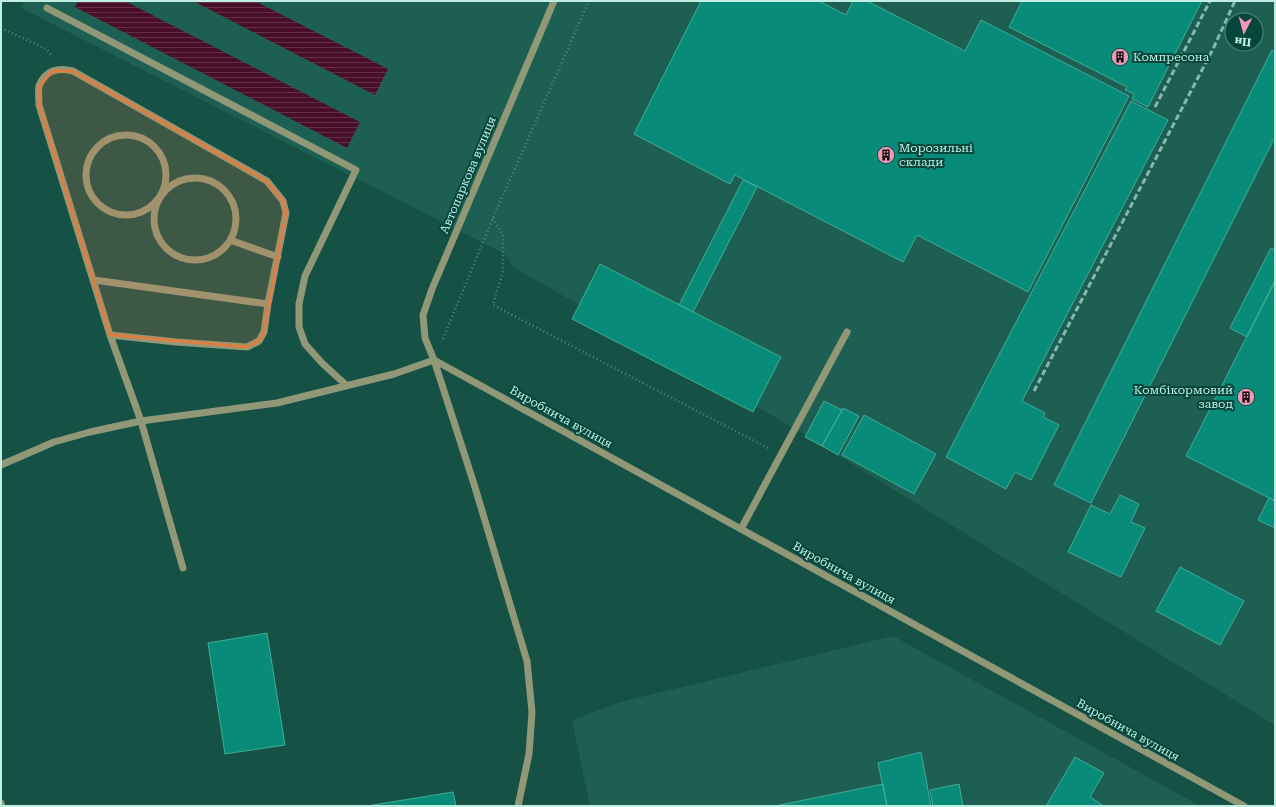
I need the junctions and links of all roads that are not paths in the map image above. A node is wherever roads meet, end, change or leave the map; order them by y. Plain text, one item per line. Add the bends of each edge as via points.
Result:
1 (554, 1) edge
2 (47, 8) dead end
3 (159, 197) junction
4 (230, 240) junction
5 (278, 257) junction
6 (94, 280) junction
7 (268, 304) junction
8 (847, 332) dead end
9 (110, 335) junction
10 (434, 360) junction
11 (346, 385) junction
12 (141, 421) junction
13 (1, 465) edge
14 (741, 529) junction
15 (183, 568) dead end
16 (518, 806) edge
17 (1244, 806) edge

1 - 10 street, Автопаркова вулиця via 423,315 425,338
2 - 11 street via 356,170 305,276 299,304 299,327 305,344
3 - 3 street via 165,182 165,164 154,145 144,138 133,135 110,137 93,152 88,162 87,184 98,204 119,214 130,214 141,212
3 - 4 street via 166,188 188,178 211,180 229,196 234,206 235,230
3 - 4 street via 154,208 153,220 155,232 168,251 178,257 202,260 218,253
4 - 5 street
5 - 6 street via 286,213 283,201 267,181 73,71 63,68 52,71 44,78 39,87 39,105
5 - 7 street
6 - 7 street
6 - 9 street
7 - 9 street via 264,332 259,341 248,347
8 - 14 street
9 - 12 street
10 - 11 street via 394,374
10 - 14 street, Виробнича вулиця
10 - 16 street, Автопаркова вулиця via 527,660 532,712 530,754
11 - 12 street via 277,403
12 - 13 street via 54,442
12 - 15 street
14 - 17 street, Виробнича вулиця

